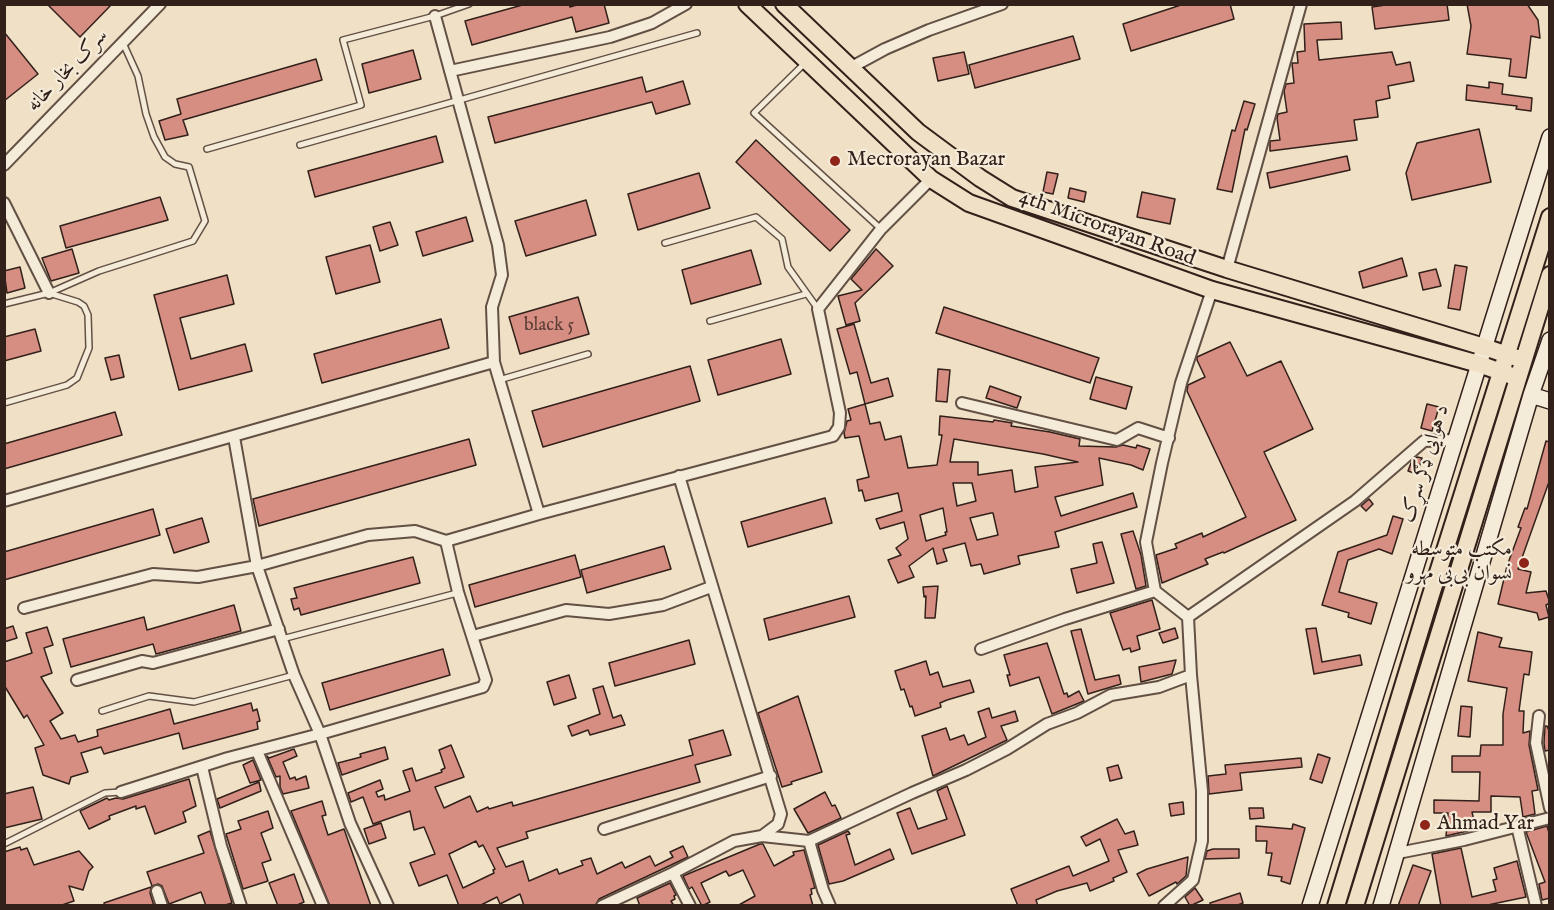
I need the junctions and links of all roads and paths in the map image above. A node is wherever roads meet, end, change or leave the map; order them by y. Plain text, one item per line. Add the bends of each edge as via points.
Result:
1 (160, 4) edge
2 (469, 4) edge
3 (686, 4) edge
4 (747, 4) edge
5 (784, 4) edge
6 (1002, 4) edge
7 (1300, 4) edge
8 (435, 16) junction
9 (697, 33) dead end
10 (122, 43) junction
11 (806, 62) junction
12 (850, 68) junction
13 (450, 71) junction
14 (459, 100) junction
15 (1550, 137) edge
16 (300, 146) dead end
17 (207, 149) dead end
18 (4, 165) edge
19 (931, 179) junction
20 (4, 203) edge
21 (1550, 217) edge
22 (1090, 225) junction
23 (881, 229) junction
24 (665, 243) dead end
25 (1085, 246) junction
26 (1227, 269) junction
27 (1550, 275) edge
28 (1212, 290) junction
29 (49, 293) junction
30 (806, 294) junction
31 (4, 304) edge
32 (818, 309) junction
33 (710, 321) dead end
34 (1550, 340) edge
35 (1484, 347) junction
36 (588, 354) dead end
37 (1506, 354) junction
38 (1523, 360) junction
39 (494, 362) junction
40 (1479, 364) junction
41 (1501, 372) junction
42 (1518, 378) junction
43 (499, 380) junction
44 (1543, 382) edge
45 (1531, 395) junction
46 (1550, 401) edge
47 (4, 403) edge
48 (962, 403) dead end
49 (234, 437) junction
50 (1169, 438) junction
51 (1455, 440) junction
52 (679, 476) junction
53 (4, 501) edge
54 (539, 514) junction
55 (446, 541) junction
56 (257, 566) junction
57 (711, 587) junction
58 (1155, 591) junction
59 (459, 592) junction
60 (24, 608) dead end
61 (1188, 617) junction
62 (280, 634) junction
63 (473, 636) junction
64 (981, 649) dead end
65 (294, 675) junction
66 (1191, 675) junction
67 (77, 680) dead end
68 (102, 711) dead end
69 (1539, 716) dead end
70 (320, 734) junction
71 (257, 751) junction
72 (201, 767) junction
73 (771, 776) junction
74 (121, 792) joint
75 (1550, 808) edge
76 (1550, 818) edge
77 (1516, 826) junction
78 (604, 829) dead end
79 (762, 836) junction
80 (809, 841) junction
81 (4, 844) edge
82 (1398, 853) junction
83 (673, 873) junction
84 (157, 891) dead end
85 (162, 906) edge
86 (241, 906) edge
87 (323, 906) edge
88 (388, 906) edge
89 (602, 906) edge
90 (690, 906) edge
91 (830, 906) edge
92 (1164, 906) edge
93 (1310, 906) edge
94 (1336, 906) edge
95 (1355, 906) edge
96 (1381, 906) edge
97 (1536, 906) edge

1 - 10 street, سرک بخار خانه
2 - 8 lane
3 - 13 street via 652,23 610,37
4 - 11 main road, 4th Microrayan Road
5 - 12 main road, 4th Microrayan Road
6 - 12 street via 929,30
7 - 26 street
8 - 13 street
8 - 17 lane via 343,40 361,105
9 - 14 lane
10 - 18 street, سرک بخار خانه
10 - 29 lane via 138,76 154,137 165,157 189,167 205,221 193,241 99,271
11 - 19 main road, 4th Microrayan Road
11 - 23 lane via 754,112
12 - 22 main road, 4th Microrayan Road via 918,132 980,178 1012,198
13 - 14 street
14 - 16 lane
14 - 39 street via 498,245 502,275 492,307
15 - 35 main road, د هوایی ډګر سړک
19 - 23 street
19 - 25 main road, 4th Microrayan Road via 969,203
20 - 29 street
21 - 37 main road
22 - 25 main road
22 - 26 main road, 4th Microrayan Road
23 - 32 street
24 - 30 lane via 756,217 783,239 788,267
25 - 28 main road, 4th Microrayan Road
26 - 35 main road, 4th Microrayan Road
27 - 38 main road
28 - 40 main road, 4th Microrayan Road
28 - 50 street via 1181,383
29 - 31 lane
29 - 47 lane via 78,302 88,315 89,348 77,378 67,385
30 - 32 lane
30 - 33 lane
32 - 52 street via 840,413 839,427 833,436
34 - 44 main road
35 - 37 main road, 4th Microrayan Road
35 - 40 main road, د هوایی ډګر سړک
36 - 43 lane
37 - 38 main road, 4th Microrayan Road
37 - 41 main road
38 - 42 main road
39 - 43 street
39 - 49 street
40 - 41 main road, 4th Microrayan Road
40 - 51 main road, د هوایی ډګر سړک
41 - 42 main road, 4th Microrayan Road
41 - 94 main road
42 - 95 main road
43 - 54 street
44 - 45 main road
45 - 46 main road
45 - 82 main road
48 - 50 street via 1117,440 1138,428
49 - 53 street
49 - 56 street
50 - 58 street via 1146,542
51 - 61 street via 1424,441 1355,501
51 - 93 main road, د هوایی ډګر سړک
52 - 54 street
52 - 57 street
54 - 55 street
55 - 56 street via 415,531 368,535
55 - 59 street
56 - 60 street via 198,577 153,574
56 - 62 street
57 - 63 street via 663,605 609,614 566,610
57 - 73 street
58 - 61 street
58 - 64 street
59 - 62 lane
59 - 63 street
61 - 66 street
62 - 65 street
62 - 67 street via 153,663 142,661
63 - 70 street via 486,680 483,687
65 - 68 lane via 194,702 149,696
65 - 70 street
66 - 80 street via 1159,687 1111,695 1047,724 966,770
66 - 92 street via 1203,841 1193,880
69 - 75 street via 1536,743
70 - 71 street
70 - 88 street via 350,823
71 - 72 street
71 - 87 street
72 - 74 street
72 - 86 street
73 - 78 street
73 - 79 street via 781,814 778,824
74 - 81 lane via 105,792
76 - 77 street
77 - 82 street
77 - 97 street
79 - 80 street
79 - 83 street via 734,841
80 - 91 street
82 - 96 main road
83 - 89 street
83 - 90 street
84 - 85 street

